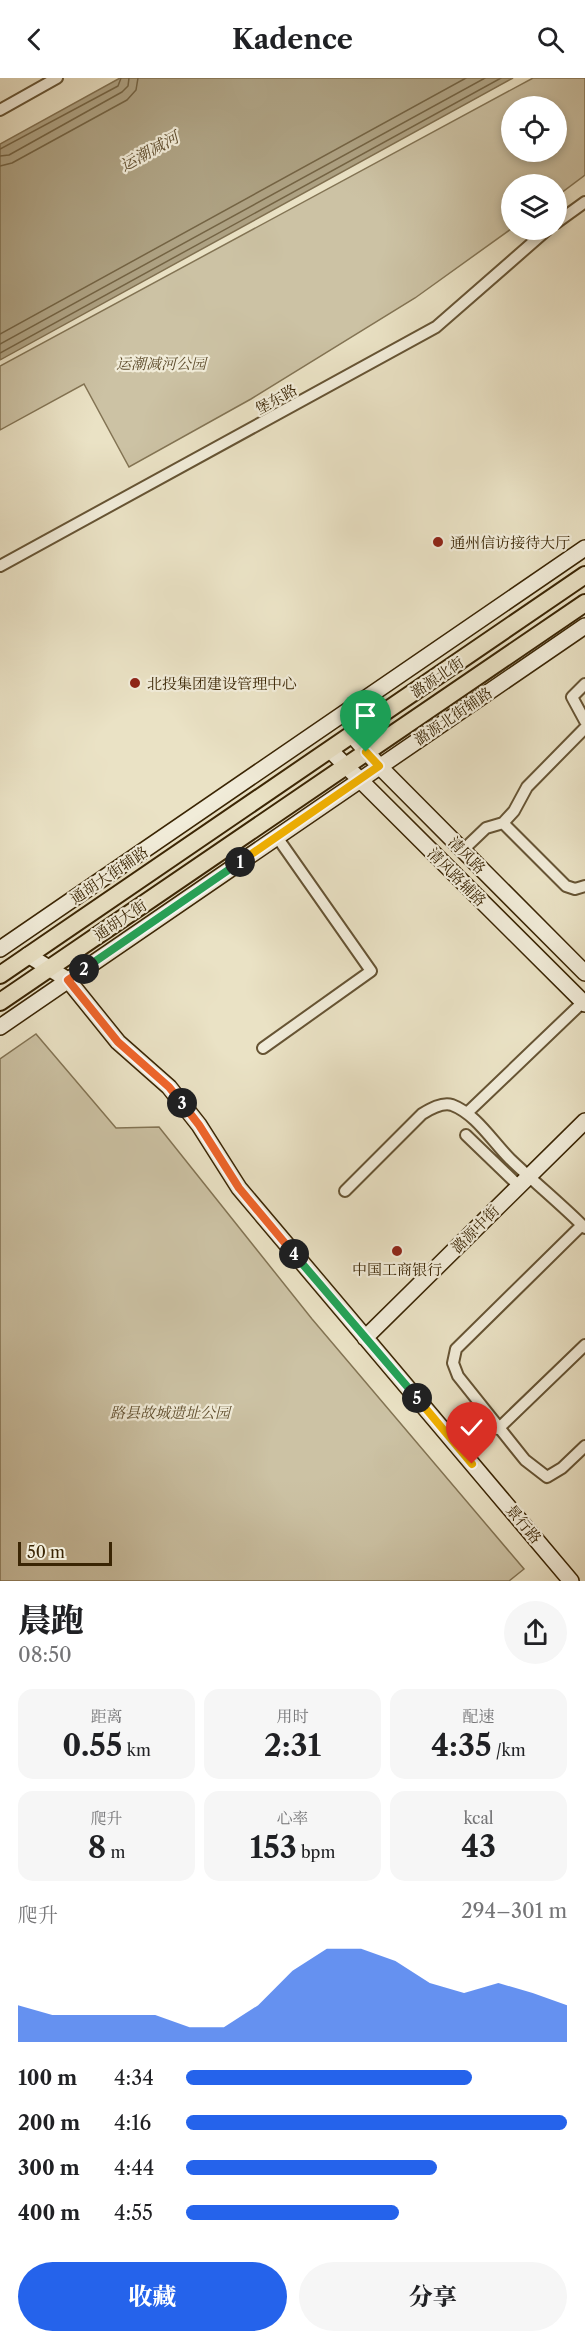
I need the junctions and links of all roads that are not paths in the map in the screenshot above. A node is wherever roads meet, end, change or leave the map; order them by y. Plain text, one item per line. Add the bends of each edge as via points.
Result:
1 (57, 78) edge
2 (0, 110) edge
3 (585, 202) edge
4 (567, 215) edge
5 (536, 240) edge
6 (585, 548) edge
7 (0, 566) edge
8 (585, 575) edge
9 (585, 603) edge
10 (585, 626) edge
11 (585, 684) edge
12 (585, 721) edge
13 (585, 728) edge
14 (352, 735) junction
15 (330, 750) junction
16 (366, 752) junction
17 (346, 766) junction
18 (379, 766) junction
19 (360, 780) junction
20 (229, 819) joint
21 (503, 823) junction
22 (241, 837) joint
23 (277, 837) junction
24 (463, 850) junction
25 (585, 886) edge
26 (0, 949) edge
27 (28, 955) junction
28 (49, 968) junction
29 (585, 973) edge
30 (0, 975) edge
31 (68, 980) junction
32 (0, 1002) edge
33 (584, 1002) edge
34 (0, 1027) edge
35 (263, 1048) dead end
36 (467, 1113) junction
37 (585, 1120) edge
38 (466, 1135) dead end
39 (524, 1181) junction
40 (345, 1191) dead end
41 (583, 1227) edge
42 (365, 1338) junction
43 (585, 1345) edge
44 (498, 1429) junction
45 (585, 1446) edge
46 (572, 1581) edge

1 - 2 street
3 - 4 street
5 - 7 street, 堡东路 via 436,327
6 - 26 street, 通胡大街辅路
8 - 14 main road, 潞源北街
9 - 16 main road, 潞源北街
10 - 18 street, 潞源北街辅路
11 - 12 street via 572,697
13 - 21 street via 527,787
14 - 15 main road, 潞源北街
14 - 16 street, 清风路
15 - 17 street, 清风路辅路
15 - 20 main road, 潞源北街
16 - 17 main road, 潞源北街
16 - 18 street, 清风路
17 - 19 street, 清风路辅路
17 - 22 main road, 潞源北街
18 - 19 street, 潞源北街辅路
18 - 24 street, 清风路
19 - 23 street, 潞源北街辅路
19 - 33 street, 清风路辅路
20 - 27 main road, 通胡大街
21 - 24 street via 486,828
21 - 25 street via 566,886
22 - 28 main road, 通胡大街
23 - 31 street, 潞源北街辅路
23 - 35 street via 371,971
24 - 29 street, 清风路
27 - 28 street, 景行路
27 - 30 main road, 通胡大街
28 - 31 street, 景行路
28 - 32 main road, 通胡大街
31 - 34 street
31 - 42 street, 景行路 via 118,1042 169,1087 199,1125 239,1188
33 - 36 street
36 - 39 street via 511,1160
36 - 40 street via 450,1104 422,1114
37 - 39 street, 潞源中街
38 - 39 street
39 - 41 street
39 - 42 street, 潞源中街
41 - 44 street via 456,1349 453,1363 458,1376
42 - 46 street, 景行路
43 - 44 street
44 - 45 street via 525,1460 547,1477

